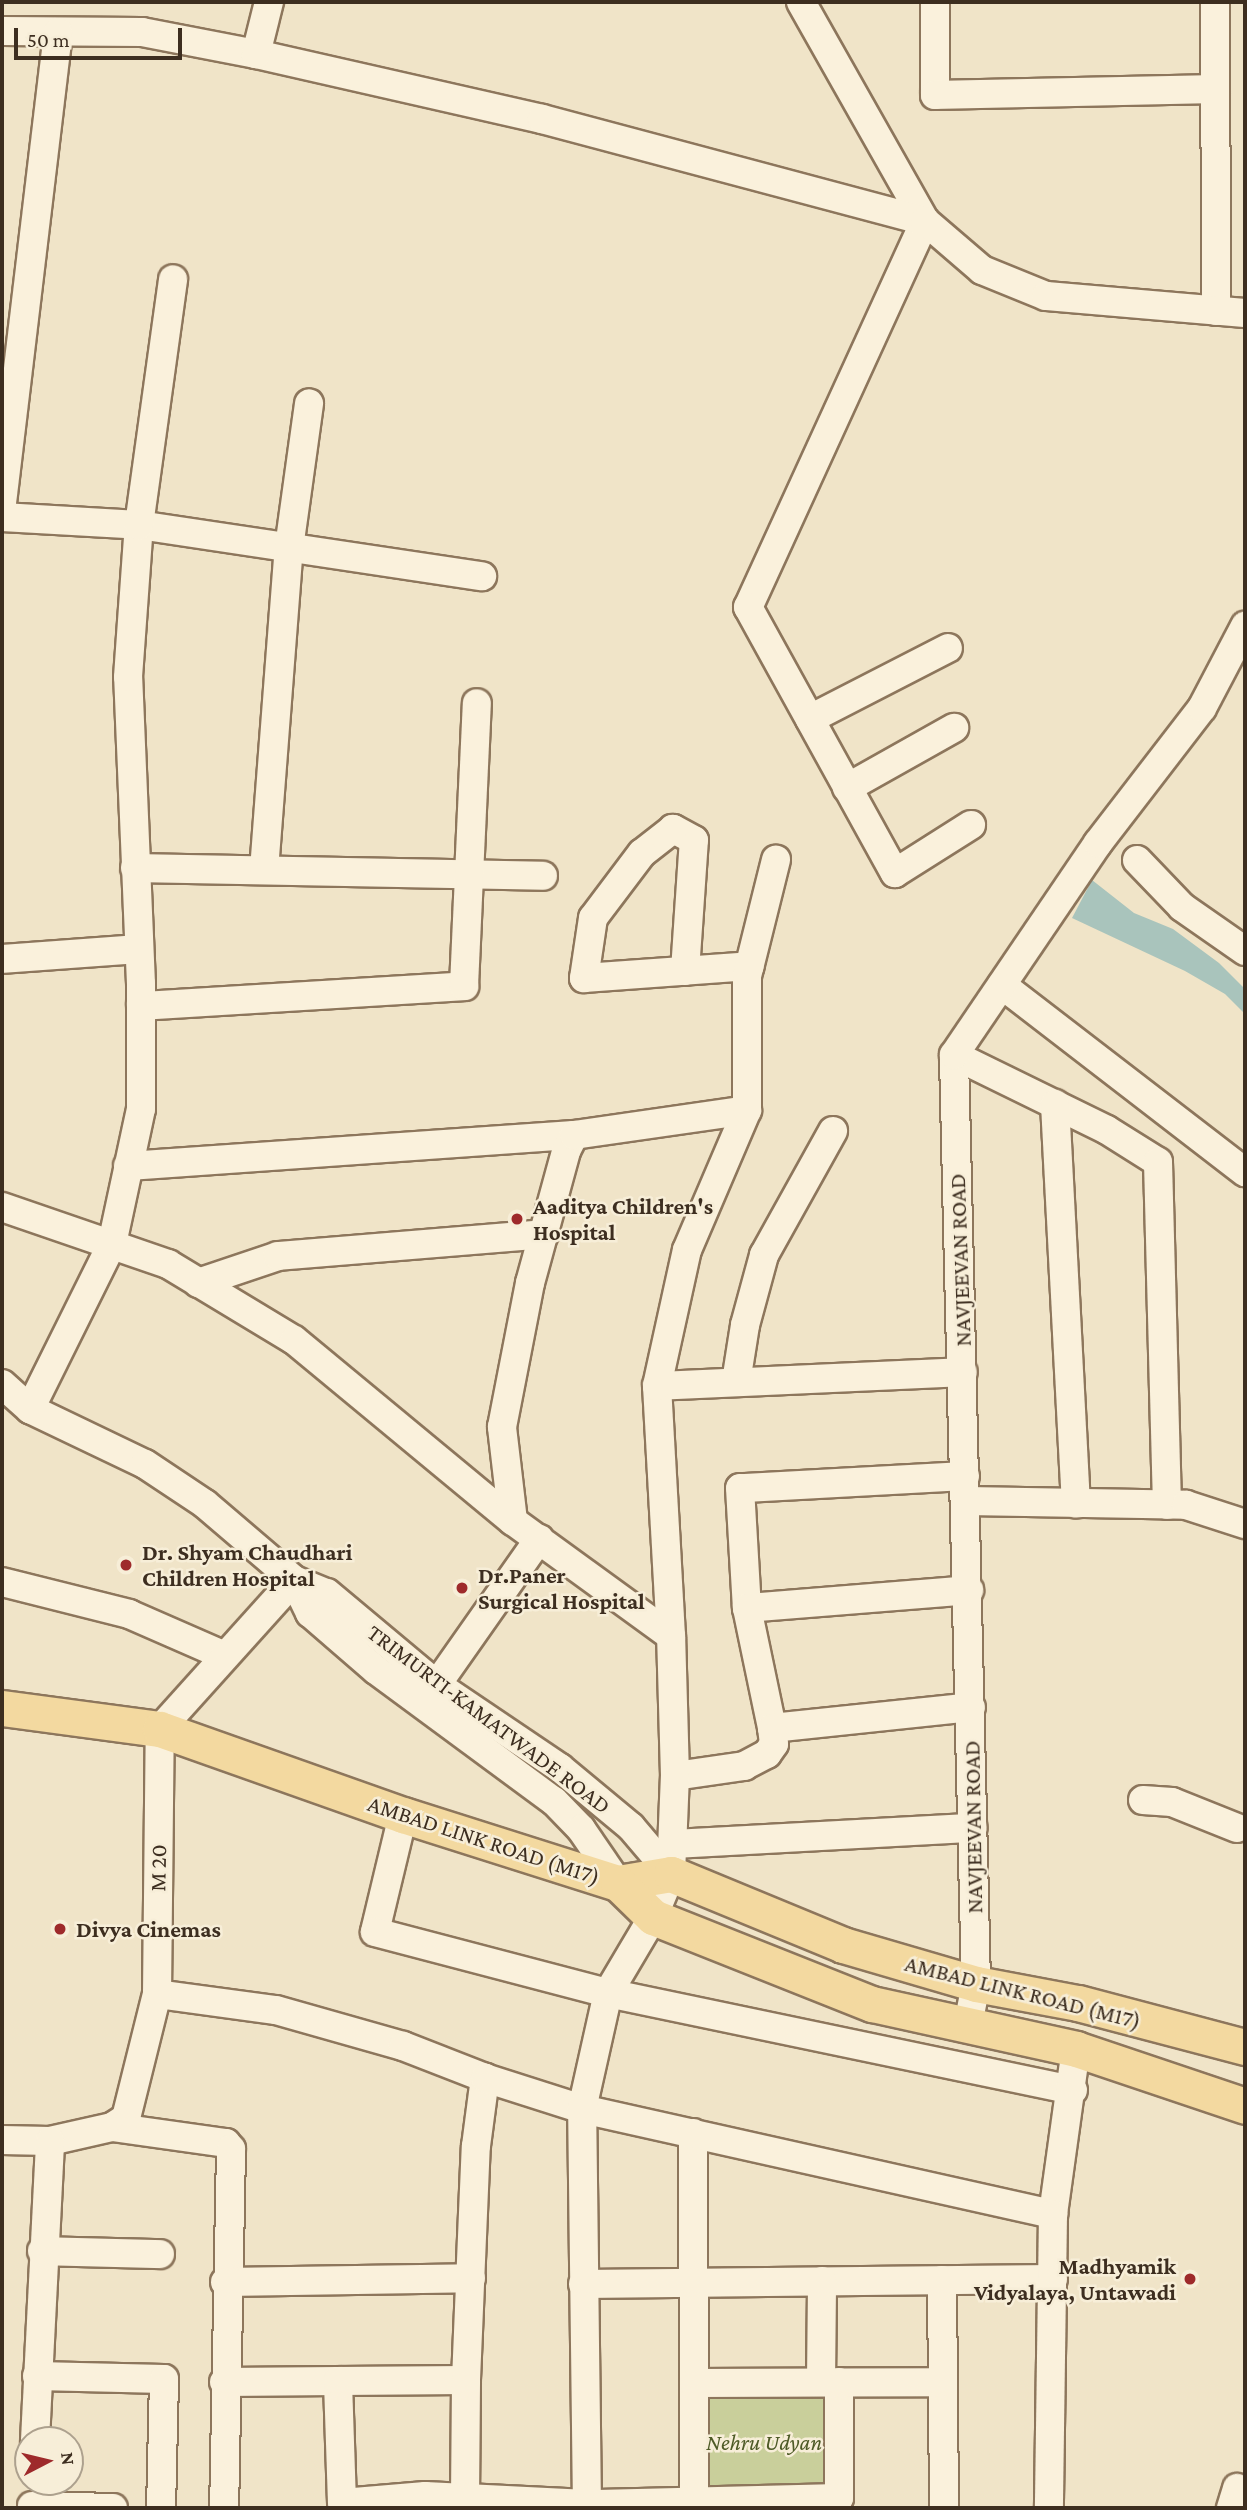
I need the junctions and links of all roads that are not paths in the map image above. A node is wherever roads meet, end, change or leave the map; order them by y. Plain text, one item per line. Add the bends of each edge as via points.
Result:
1 (269, 2) edge
2 (801, 2) edge
3 (935, 2) edge
4 (1215, 2) edge
5 (2, 31) edge
6 (58, 32) junction
7 (256, 54) junction
8 (1215, 89) junction
9 (925, 220) junction
10 (173, 279) dead end
11 (14, 310) edge
12 (1216, 311) junction
13 (1245, 313) edge
14 (309, 403) dead end
15 (2, 503) edge
16 (2, 517) edge
17 (139, 526) junction
18 (289, 548) junction
19 (482, 576) dead end
20 (1245, 626) edge
21 (948, 648) dead end
22 (477, 703) dead end
23 (810, 719) junction
24 (954, 728) dead end
25 (848, 788) junction
26 (971, 825) dead end
27 (776, 860) dead end
28 (1136, 860) dead end
29 (135, 868) junction
30 (264, 870) junction
31 (469, 874) junction
32 (543, 876) dead end
33 (139, 949) junction
34 (1245, 951) edge
35 (2, 959) edge
36 (750, 966) junction
37 (685, 971) junction
38 (1002, 985) junction
39 (141, 1006) junction
40 (954, 1055) junction
41 (1055, 1104) junction
42 (747, 1110) junction
43 (832, 1131) dead end
44 (574, 1135) junction
45 (128, 1166) junction
46 (1245, 1172) edge
47 (2, 1207) edge
48 (544, 1234) junction
49 (113, 1244) junction
50 (198, 1283) junction
51 (963, 1372) junction
52 (736, 1382) junction
53 (2, 1384) edge
54 (657, 1386) junction
55 (30, 1409) junction
56 (2, 1413) edge
57 (966, 1488) junction
58 (1076, 1503) junction
59 (1167, 1505) junction
60 (513, 1521) junction
61 (1245, 1524) edge
62 (539, 1539) junction
63 (294, 1580) junction
64 (2, 1582) edge
65 (969, 1590) junction
66 (747, 1608) junction
67 (671, 1636) junction
68 (223, 1655) junction
69 (429, 1695) junction
70 (971, 1707) junction
71 (2, 1708) edge
72 (772, 1728) junction
73 (160, 1729) junction
74 (675, 1776) junction
75 (1143, 1800) dead end
76 (403, 1815) junction
77 (1243, 1821) edge
78 (973, 1828) junction
79 (673, 1859) junction
80 (618, 1883) junction
81 (653, 1917) junction
82 (976, 1984) junction
83 (608, 1993) junction
84 (156, 1994) junction
85 (968, 2025) junction
86 (1245, 2047) edge
87 (1076, 2049) junction
88 (485, 2078) junction
89 (1073, 2090) junction
90 (1245, 2106) edge
91 (582, 2109) junction
92 (112, 2127) junction
93 (693, 2133) junction
94 (2, 2140) edge
95 (50, 2141) junction
96 (1053, 2214) junction
97 (42, 2251) junction
98 (160, 2254) dead end
99 (471, 2278) junction
100 (1053, 2278) junction
101 (942, 2280) junction
102 (822, 2281) junction
103 (225, 2282) junction
104 (694, 2283) junction
105 (583, 2284) junction
106 (37, 2376) junction
107 (466, 2380) junction
108 (338, 2381) junction
109 (224, 2382) junction
110 (830, 2382) junction
111 (942, 2382) junction
112 (694, 2383) junction
113 (35, 2426) edge
114 (465, 2498) junction
115 (32, 2499) edge
116 (694, 2502) junction
117 (839, 2503) edge
118 (342, 2506) edge
119 (587, 2506) edge
120 (113, 2508) edge
121 (161, 2508) edge
122 (223, 2508) edge
123 (944, 2508) edge
124 (1049, 2508) edge

1 - 7 street
2 - 9 street
3 - 8 street via 935,95
4 - 8 street
5 - 6 street
6 - 7 street via 142,32
6 - 11 street via 49,115
7 - 9 street via 542,119
8 - 12 street
9 - 12 street via 982,270 1046,296
9 - 23 street via 748,607
10 - 17 street
11 - 15 street
12 - 13 street
14 - 18 street
16 - 17 street
17 - 18 street
17 - 29 street via 128,677
18 - 19 street
18 - 30 street
20 - 38 street via 1202,708 1098,843
21 - 23 street
22 - 31 street
23 - 25 street
24 - 25 street
25 - 26 street via 895,873
27 - 36 street
28 - 34 street via 1182,907
29 - 30 street
29 - 33 street
30 - 31 street
31 - 32 street
31 - 39 street via 464,986
33 - 35 street
33 - 39 street
36 - 37 street
36 - 42 street
37 - 37 street via 584,978 593,918 642,853 673,829 694,840
38 - 40 street
38 - 46 street
39 - 45 street via 141,1109
40 - 41 street
40 - 51 street, NAVJEEVAN ROAD
41 - 58 street
41 - 59 street via 1158,1162
42 - 44 street
42 - 54 street via 687,1250
43 - 52 street via 764,1255
44 - 45 street
44 - 48 street
45 - 49 street
47 - 49 street
48 - 50 street via 278,1256
48 - 60 street via 502,1427
49 - 50 street via 168,1264
49 - 55 street
50 - 60 street via 294,1340
51 - 52 street
51 - 57 street, NAVJEEVAN ROAD
52 - 54 street
53 - 55 street, TRIMURTI-KAMATWADE ROAD
54 - 67 street
55 - 56 street
55 - 63 street, TRIMURTI-KAMATWADE ROAD via 102,1441 178,1484
57 - 58 street
57 - 65 street, NAVJEEVAN ROAD
57 - 66 street via 740,1488
58 - 59 street
59 - 61 street via 1186,1505
60 - 62 street
62 - 67 street
62 - 69 street
63 - 68 street
63 - 69 street, TRIMURTI-KAMATWADE ROAD via 310,1613
64 - 68 street via 129,1614
65 - 66 street
65 - 70 street, NAVJEEVAN ROAD
66 - 72 street
67 - 74 street
68 - 73 street
69 - 79 street, TRIMURTI-KAMATWADE ROAD via 584,1787
69 - 80 street, TRIMURTI-KAMATWADE ROAD via 554,1801 581,1829
70 - 72 street
70 - 78 street, NAVJEEVAN ROAD
71 - 73 main road, AMBAD LINK ROAD (M17)
72 - 74 street via 774,1744 767,1754 744,1766
73 - 76 main road, AMBAD LINK ROAD (M17)
73 - 84 street, M 20
74 - 79 street
75 - 77 street via 1172,1802
76 - 80 main road, AMBAD LINK ROAD (M17)
76 - 83 street via 375,1932
78 - 79 street
78 - 82 street, NAVJEEVAN ROAD
79 - 80 main road, AMBAD LINK ROAD (M17)
79 - 81 street
79 - 82 main road, AMBAD LINK ROAD (M17) via 843,1945
80 - 81 main road
81 - 83 street
81 - 85 main road via 872,2004
82 - 85 street, NAVJEEVAN ROAD
82 - 86 main road, AMBAD LINK ROAD (M17) via 1078,2003
83 - 89 street
83 - 91 street
84 - 88 street via 276,2010 402,2046
84 - 92 street, M 20 via 130,2109
85 - 87 main road
87 - 89 street
87 - 90 main road
88 - 91 street
88 - 99 street via 476,2146
89 - 96 street
91 - 93 street
91 - 105 street
92 - 95 street
92 - 103 street via 226,2143 231,2149
93 - 96 street
93 - 104 street
94 - 95 street
95 - 97 street
96 - 100 street
97 - 98 street
97 - 106 street
99 - 103 street
99 - 107 street
100 - 101 street
100 - 124 street
101 - 102 street
101 - 111 street
102 - 104 street
102 - 110 street
103 - 109 street
104 - 105 street
104 - 112 street
105 - 119 street
106 - 113 street
106 - 121 street via 164,2379
107 - 108 street
107 - 114 street
108 - 109 street
108 - 118 street
109 - 122 street
110 - 111 street
110 - 112 street
110 - 117 street
111 - 123 street
112 - 116 street
114 - 118 street via 425,2496
114 - 119 street
115 - 120 street
116 - 117 street
116 - 119 street

